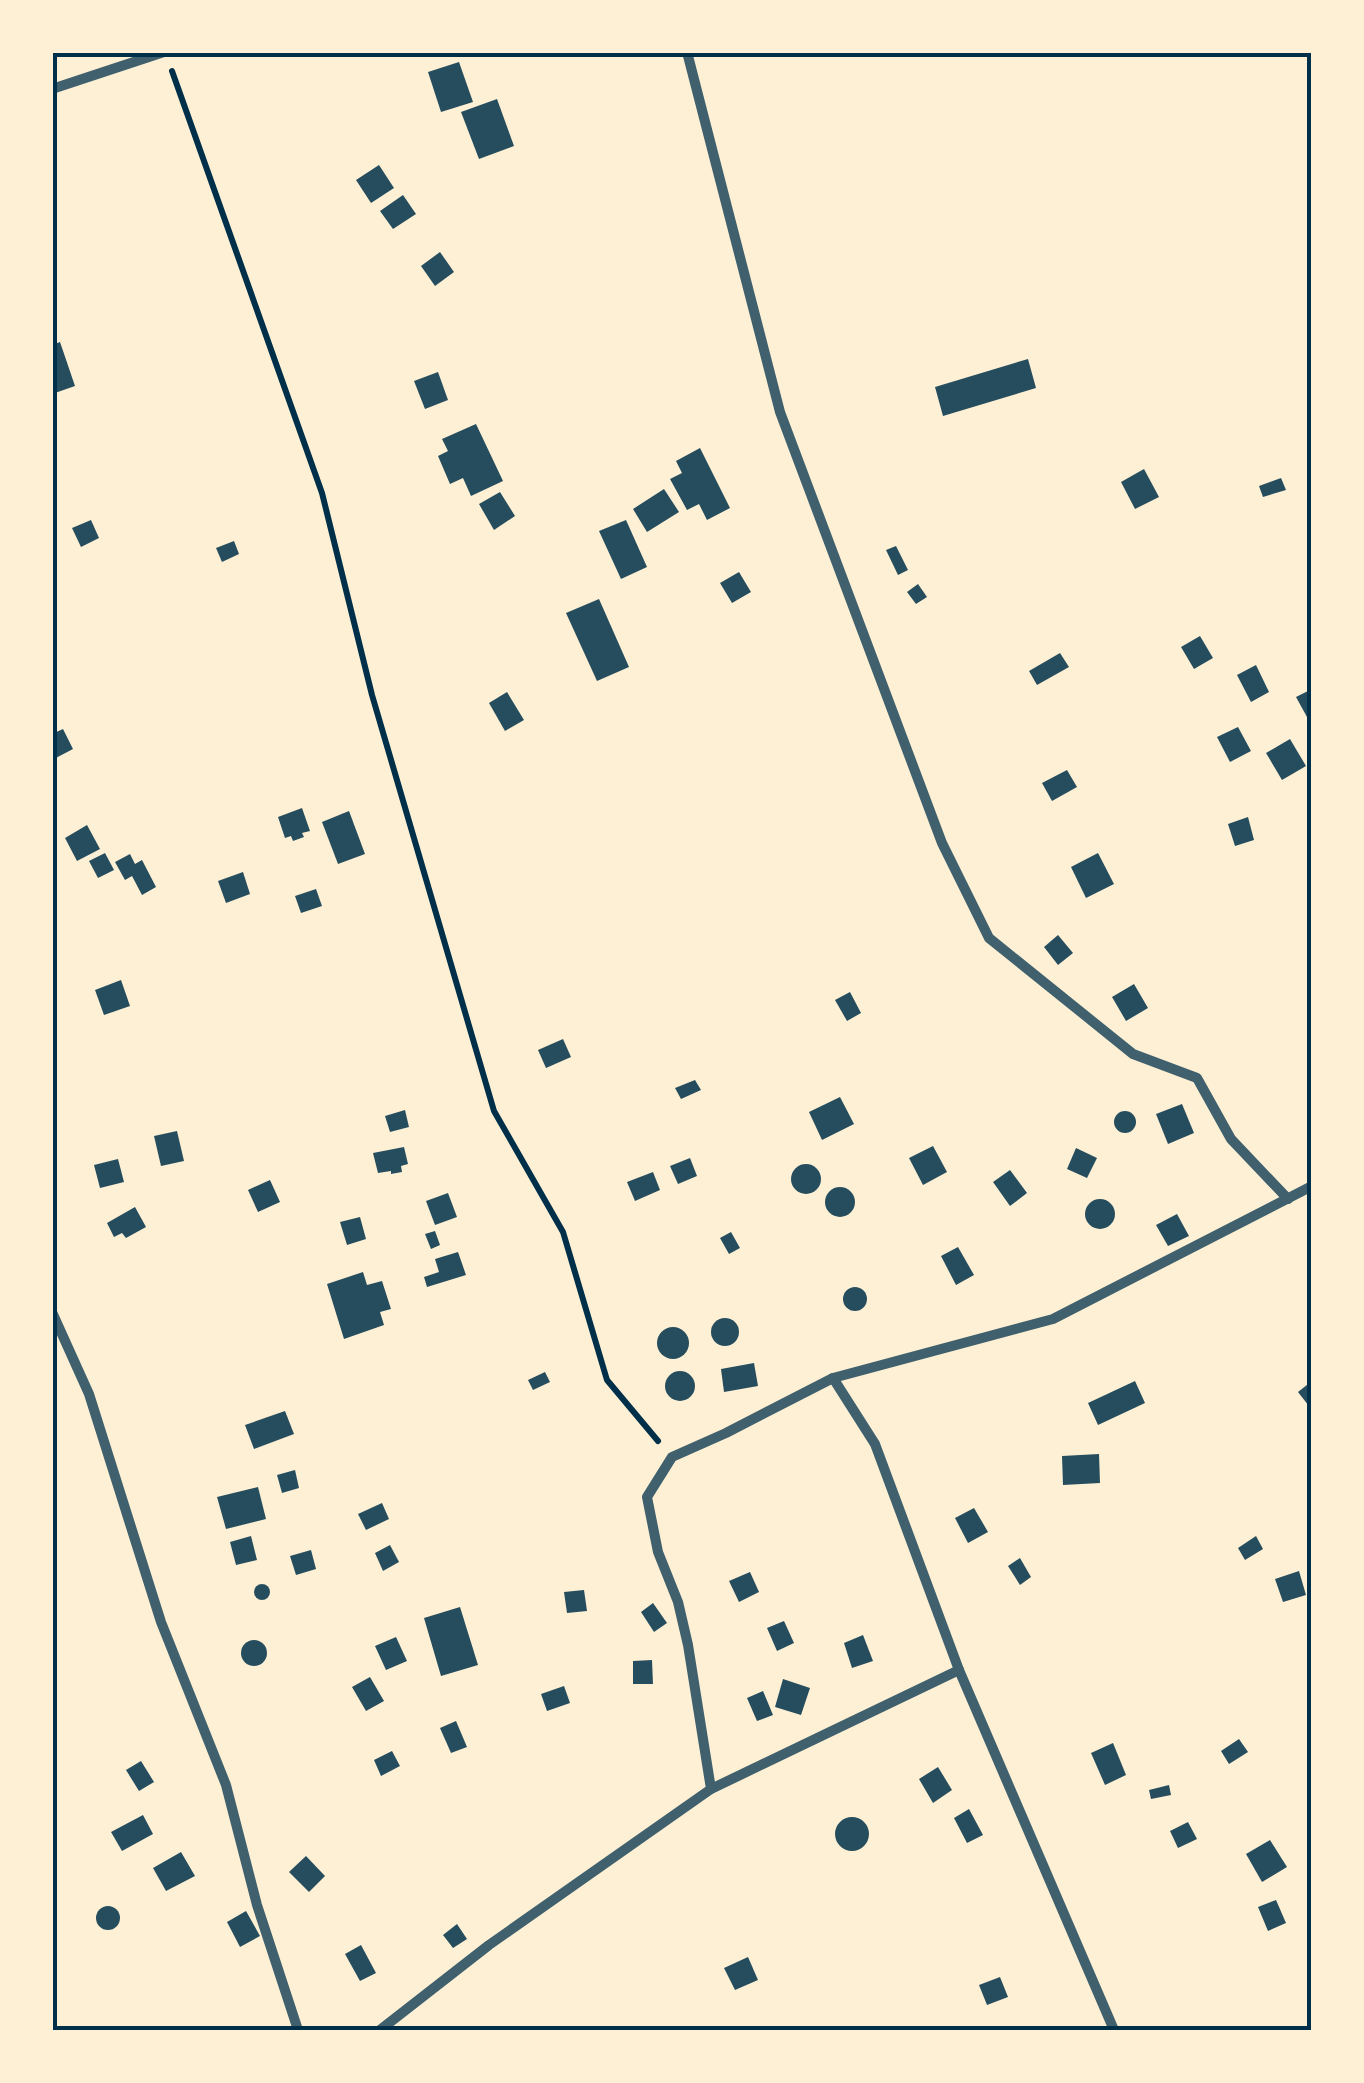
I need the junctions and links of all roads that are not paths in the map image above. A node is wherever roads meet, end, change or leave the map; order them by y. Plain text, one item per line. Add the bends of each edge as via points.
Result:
1 (164, 52) edge
2 (688, 52) edge
3 (52, 89) edge
4 (1312, 1186) edge
5 (1288, 1199) junction
6 (52, 1312) edge
7 (833, 1378) junction
8 (959, 1670) junction
9 (711, 1790) junction
10 (298, 2030) edge
11 (380, 2030) edge
12 (1114, 2030) edge

1 - 3 street
2 - 5 street via 780,412 942,843 990,938 1132,1054 1197,1078 1231,1139
4 - 5 street
5 - 7 street via 1053,1319
6 - 10 street via 89,1394 161,1622 226,1784
7 - 8 street via 875,1444
7 - 9 street via 672,1457 647,1497 688,1645
8 - 9 street
8 - 12 street
9 - 11 street via 488,1945

